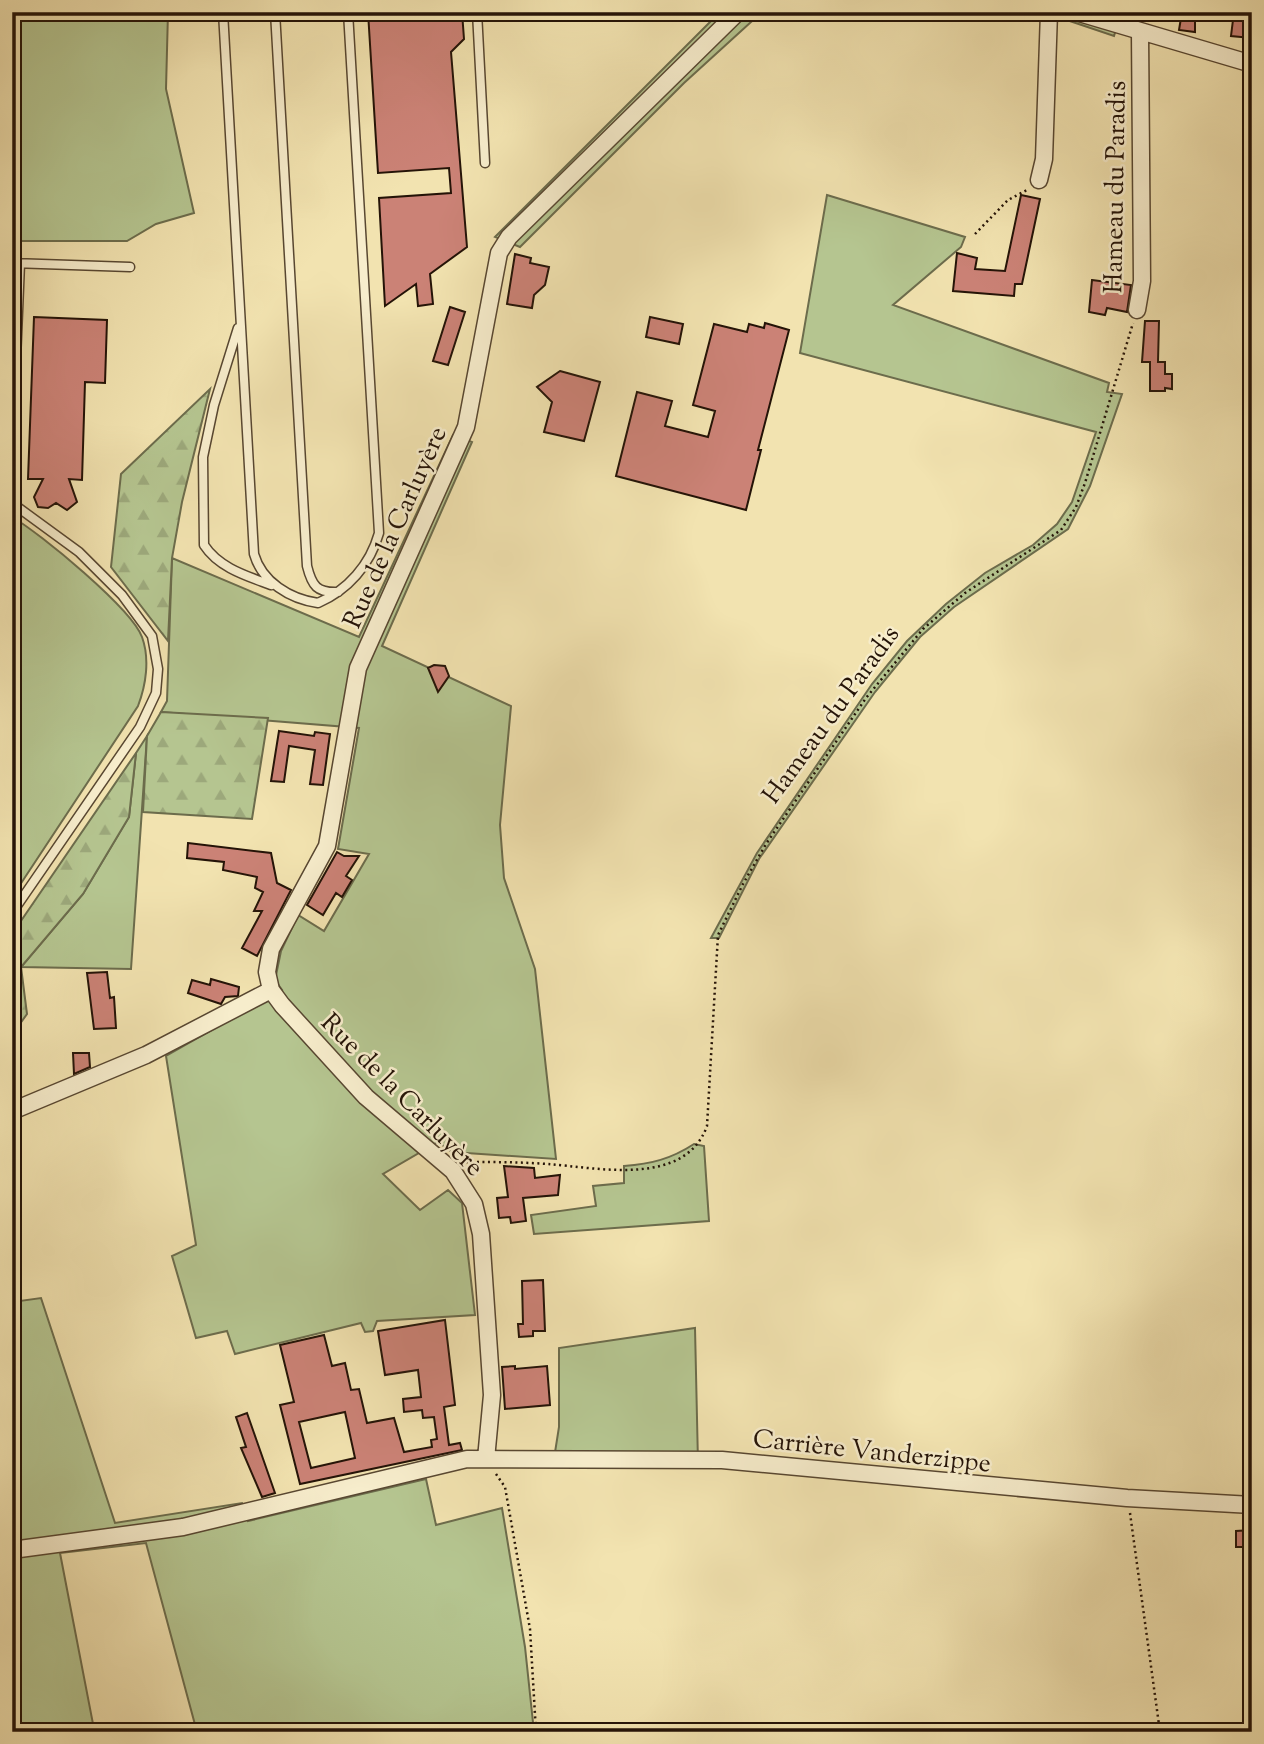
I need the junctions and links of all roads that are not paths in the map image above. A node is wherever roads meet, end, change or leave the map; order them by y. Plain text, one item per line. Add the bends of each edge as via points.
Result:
1 (223, 12) edge
2 (275, 12) edge
3 (348, 12) edge
4 (477, 12) edge
5 (738, 12) edge
6 (1049, 12) edge
7 (1076, 12) edge
8 (1140, 33) junction
9 (1252, 64) edge
10 (485, 163) dead end
11 (1039, 180) road end
12 (16, 263) edge
13 (130, 267) dead end
14 (1137, 310) road end
15 (240, 314) junction
16 (12, 456) edge
17 (12, 503) edge
18 (281, 589) junction
19 (338, 592) junction
20 (12, 914) edge
21 (271, 990) junction
22 (12, 1111) edge
23 (486, 1459) junction
24 (1252, 1505) edge
25 (12, 1550) edge

1 - 15 lane
2 - 19 lane via 307,566 316,588
3 - 19 lane via 379,533 366,564
4 - 10 lane
5 - 21 street, Rue de la Carluyère via 509,237 499,253 466,427 358,668 327,846 271,949 267,972
6 - 11 street via 1044,159
7 - 8 street
8 - 9 street
8 - 14 street, Hameau du Paradis via 1142,281
12 - 13 lane
12 - 16 lane
15 - 18 lane via 254,554 265,577
15 - 18 lane via 203,457 204,545 231,569
17 - 20 lane via 79,552 117,589 152,636 158,669 156,693 140,727
18 - 19 lane via 318,603
21 - 22 street via 146,1055
21 - 23 street, Rue de la Carluyère via 366,1097 442,1161 468,1192 481,1234 492,1395
23 - 24 street, Carrière Vanderzippe via 722,1460 1127,1499
23 - 25 street via 448,1463 183,1527

